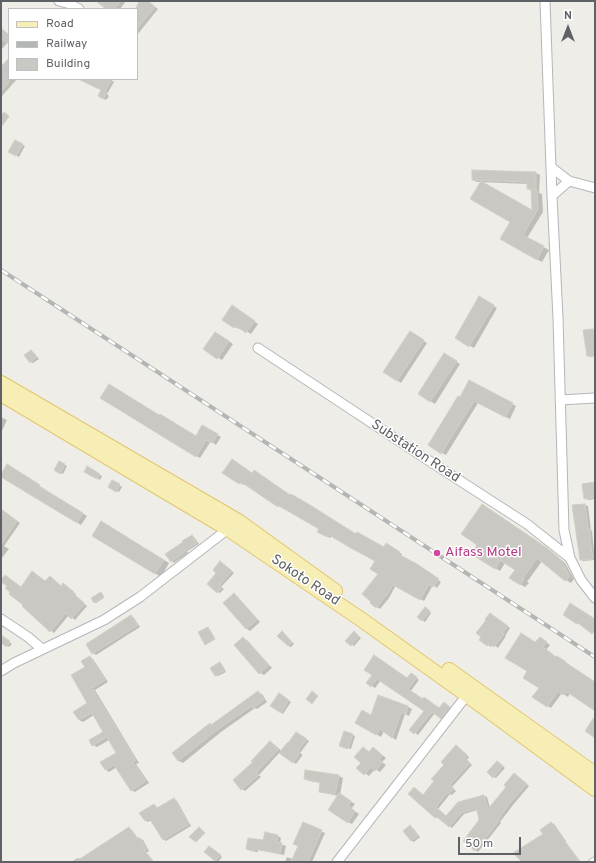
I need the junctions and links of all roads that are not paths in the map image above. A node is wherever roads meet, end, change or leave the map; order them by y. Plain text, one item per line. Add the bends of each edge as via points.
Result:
1 (59, 1) edge
2 (545, 1) edge
3 (77, 8) edge
4 (551, 167) junction
5 (569, 181) junction
6 (595, 188) edge
7 (552, 196) junction
8 (258, 348) dead end
9 (1, 383) edge
10 (1, 394) edge
11 (595, 398) edge
12 (560, 400) junction
13 (228, 529) junction
14 (570, 558) junction
15 (595, 598) edge
16 (1, 619) edge
17 (42, 649) junction
18 (1, 671) edge
19 (467, 695) junction
20 (587, 773) edge
21 (595, 789) edge
22 (595, 859) edge
23 (337, 862) edge
24 (591, 862) edge

1 - 3 street
2 - 4 street
4 - 5 street
4 - 7 street
5 - 6 street
5 - 7 street
7 - 12 street
8 - 14 street, Substation Road via 527,524
9 - 20 main road, Sokoto Road via 238,521 475,688
10 - 13 main road, Sokoto Road
11 - 12 street
12 - 14 street via 564,530
13 - 17 street via 140,598 104,620
13 - 19 main road, Sokoto Road
14 - 15 street via 581,580
16 - 17 street
17 - 18 street
19 - 20 main road, Sokoto Road
19 - 23 street
20 - 21 main road, Sokoto Road
22 - 24 lane

